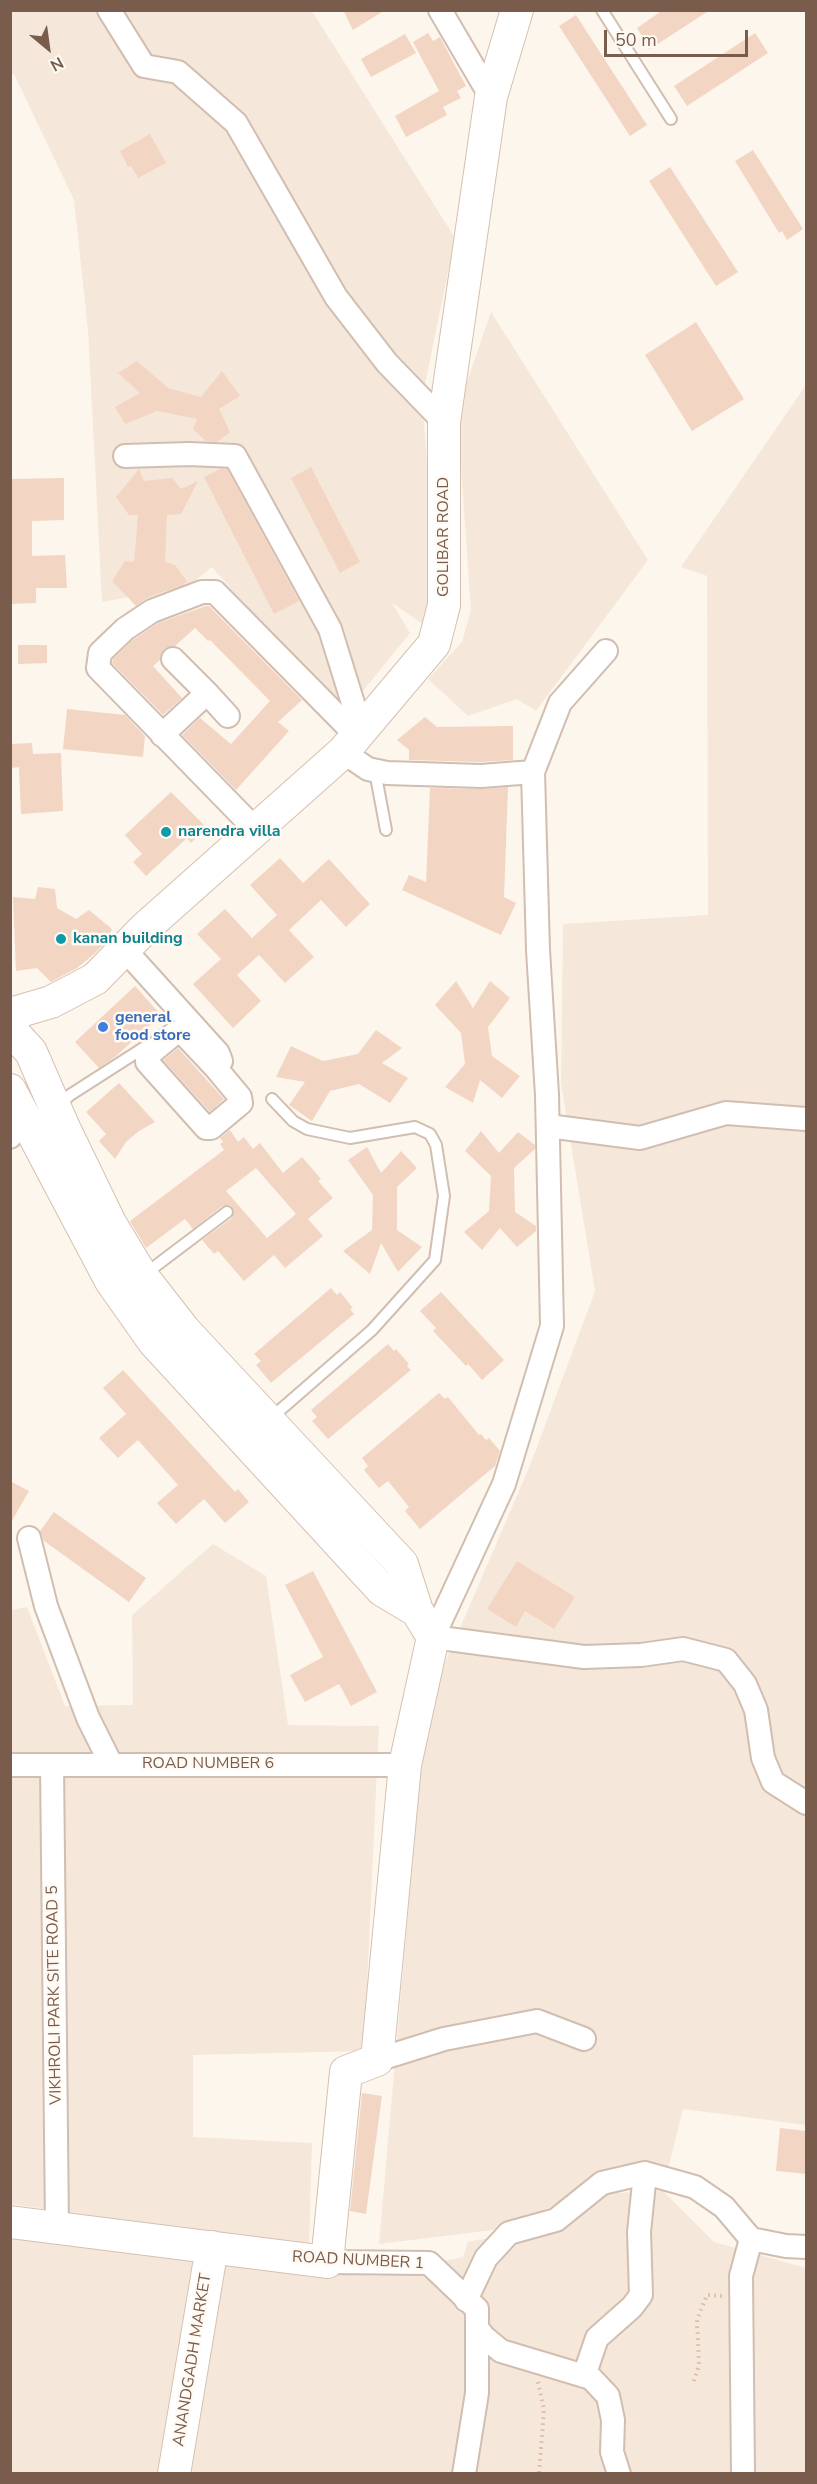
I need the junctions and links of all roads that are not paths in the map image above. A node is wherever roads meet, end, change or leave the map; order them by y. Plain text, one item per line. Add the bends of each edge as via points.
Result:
1 (109, 10) edge
2 (440, 10) edge
3 (517, 10) edge
4 (602, 10) edge
5 (491, 97) junction
6 (671, 118) dead end
7 (444, 422) junction
8 (125, 456) dead end
9 (606, 651) dead end
10 (173, 659) dead end
11 (207, 693) junction
12 (228, 716) dead end
13 (162, 735) junction
14 (353, 739) junction
15 (375, 771) junction
16 (533, 772) junction
17 (255, 829) junction
18 (386, 830) dead end
19 (125, 950) junction
20 (10, 1014) edge
21 (10, 1029) edge
22 (158, 1038) dead end
23 (215, 1067) dead end
24 (12, 1094) edge
25 (272, 1099) dead end
26 (807, 1119) edge
27 (548, 1126) junction
28 (42, 1129) edge
29 (227, 1212) dead end
30 (130, 1283) junction
31 (257, 1431) junction
32 (352, 1510) junction
33 (327, 1530) junction
34 (29, 1538) dead end
35 (417, 1611) junction
36 (433, 1637) junction
37 (111, 1764) junction
38 (10, 1765) edge
39 (52, 1765) junction
40 (405, 1765) junction
41 (807, 1803) edge
42 (584, 2039) dead end
43 (377, 2060) junction
44 (645, 2173) junction
45 (10, 2222) edge
46 (57, 2226) junction
47 (750, 2239) junction
48 (212, 2247) junction
49 (807, 2247) edge
50 (327, 2262) junction
51 (466, 2300) junction
52 (477, 2328) junction
53 (584, 2376) junction
54 (174, 2474) edge
55 (464, 2474) edge
56 (619, 2474) edge
57 (743, 2474) edge

1 - 7 street via 144,66 178,72 236,123 336,297 387,363
2 - 5 street
3 - 5 street, GOLIBAR ROAD
4 - 6 lane
5 - 7 street, GOLIBAR ROAD
7 - 14 street, GOLIBAR ROAD via 444,605 434,644
8 - 14 street via 236,456 330,629
9 - 16 street via 560,703
10 - 11 street
11 - 12 street
11 - 13 street
13 - 14 street via 98,668 100,652 152,610 202,592 214,592
13 - 17 street
14 - 15 street
14 - 17 street, GOLIBAR ROAD
15 - 16 street via 481,776
15 - 18 lane
16 - 27 street
17 - 19 street, GOLIBAR ROAD
19 - 20 street, GOLIBAR ROAD via 95,979 51,1002
19 - 23 street via 218,1053 221,1060
21 - 28 street via 30,1052
22 - 28 lane via 70,1095
24 - 28 street
25 - 31 lane via 293,1121 307,1129 350,1138 415,1126 430,1134 436,1145 444,1196 435,1260 372,1330
26 - 27 street via 726,1113 640,1138
27 - 36 street via 552,1326 504,1484
28 - 30 street
29 - 30 lane
30 - 31 street via 154,1342
31 - 32 street
31 - 33 street
32 - 33 street
32 - 35 street via 402,1564
33 - 35 street via 382,1590
34 - 37 street via 49,1616 88,1718
35 - 36 street
36 - 40 street
36 - 41 street via 584,1657 682,1649 726,1660 745,1684 756,1710 763,1758 773,1782
37 - 39 street, ROAD NUMBER 6
37 - 40 street, ROAD NUMBER 6
38 - 39 street, ROAD NUMBER 6
39 - 46 street, VIKHROLI PARK SITE ROAD 5
40 - 43 street
42 - 43 street via 537,2021 444,2039
43 - 50 street via 346,2072
44 - 47 street via 695,2187 724,2207
44 - 51 street via 602,2182 556,2220 509,2233 486,2258
44 - 53 street via 639,2232 641,2295 597,2338
45 - 46 street, ROAD NUMBER 1
46 - 48 street, ROAD NUMBER 1
47 - 49 street
47 - 57 street via 741,2276
48 - 50 street, ROAD NUMBER 1
48 - 54 street, ANANDGADH MARKET
50 - 51 street, ROAD NUMBER 1 via 429,2263
51 - 52 street, ROAD NUMBER 1 via 477,2309
52 - 53 street, ROAD NUMBER 1 via 501,2351
52 - 55 street via 477,2393
53 - 56 street, ROAD NUMBER 1 via 608,2396 613,2420 612,2452

